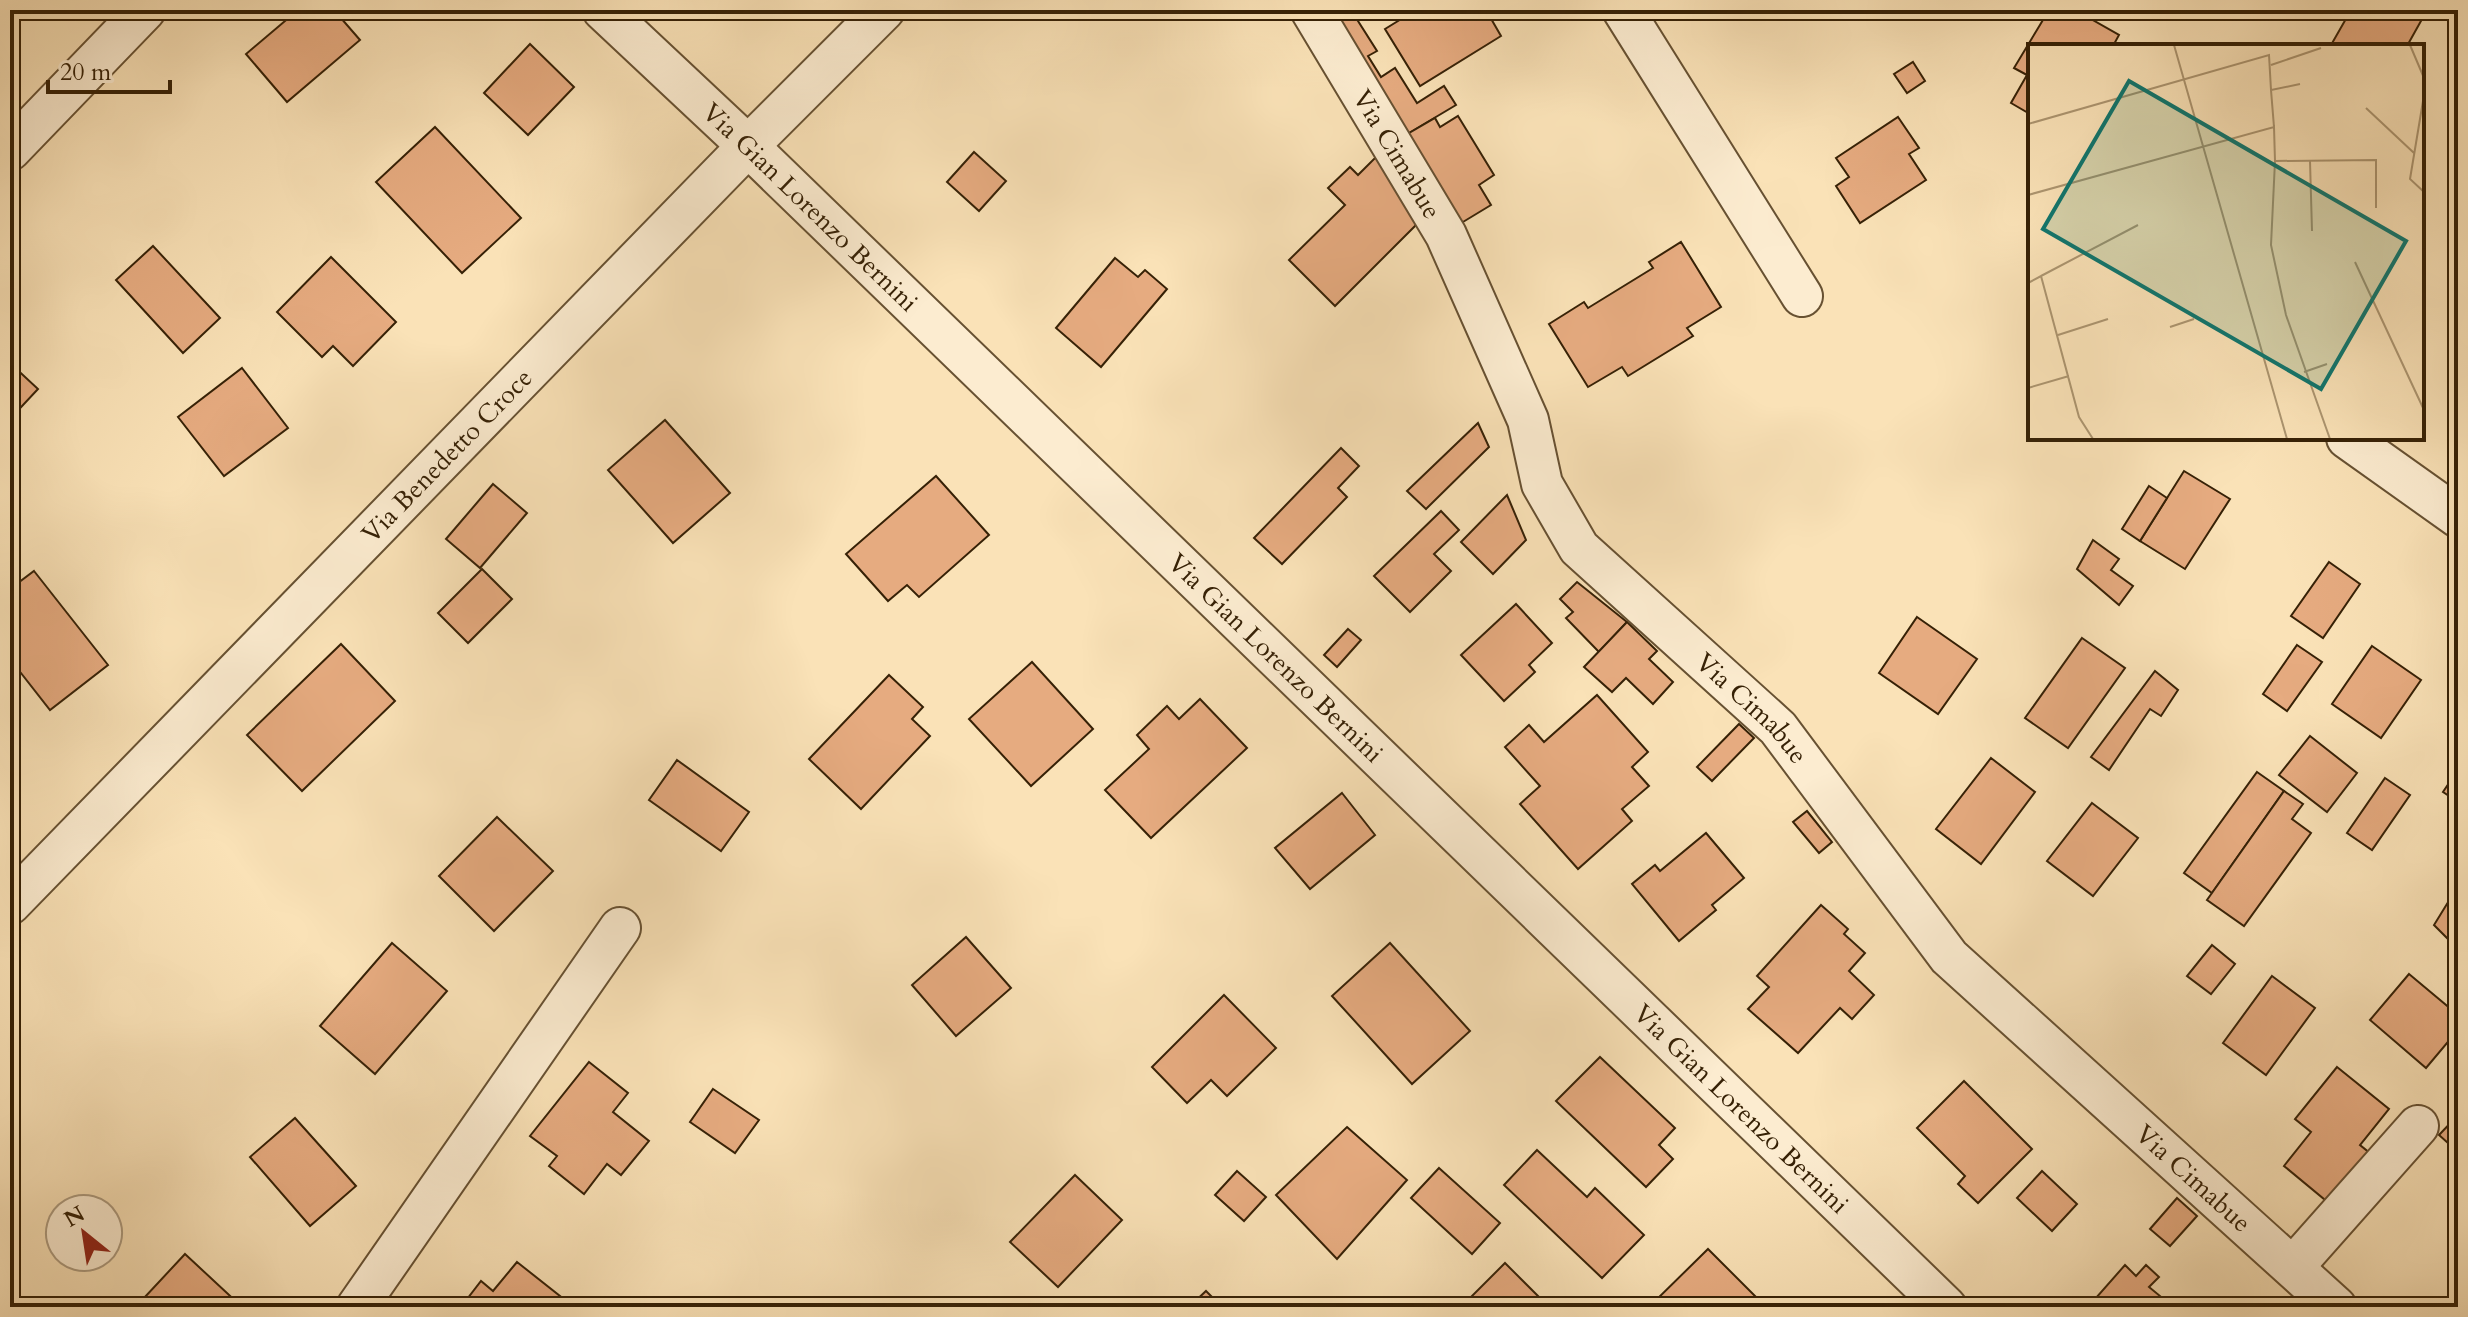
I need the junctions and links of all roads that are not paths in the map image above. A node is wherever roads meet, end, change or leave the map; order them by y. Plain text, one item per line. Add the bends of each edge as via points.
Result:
1 (145, 10) edge
2 (603, 10) edge
3 (884, 10) edge
4 (1311, 10) edge
5 (1623, 10) edge
6 (748, 146) junction
7 (10, 150) edge
8 (1802, 296) dead end
9 (2350, 440) edge
10 (2458, 517) edge
11 (10, 904) edge
12 (620, 928) dead end
13 (2418, 1126) dead end
14 (2293, 1267) junction
15 (357, 1307) edge
16 (1946, 1307) edge
17 (2336, 1307) edge

1 - 7 street
2 - 6 street, Via Gian Lorenzo Bernini
3 - 6 street, Via Benedetto Croce
4 - 14 street, Via Cimabue via 1446,235 1528,420 1542,484 1579,548 1778,728 1949,957
5 - 8 street
6 - 11 street, Via Benedetto Croce
6 - 16 street, Via Gian Lorenzo Bernini
9 - 10 street
12 - 15 street
13 - 14 street
14 - 17 street, Via Cimabue

